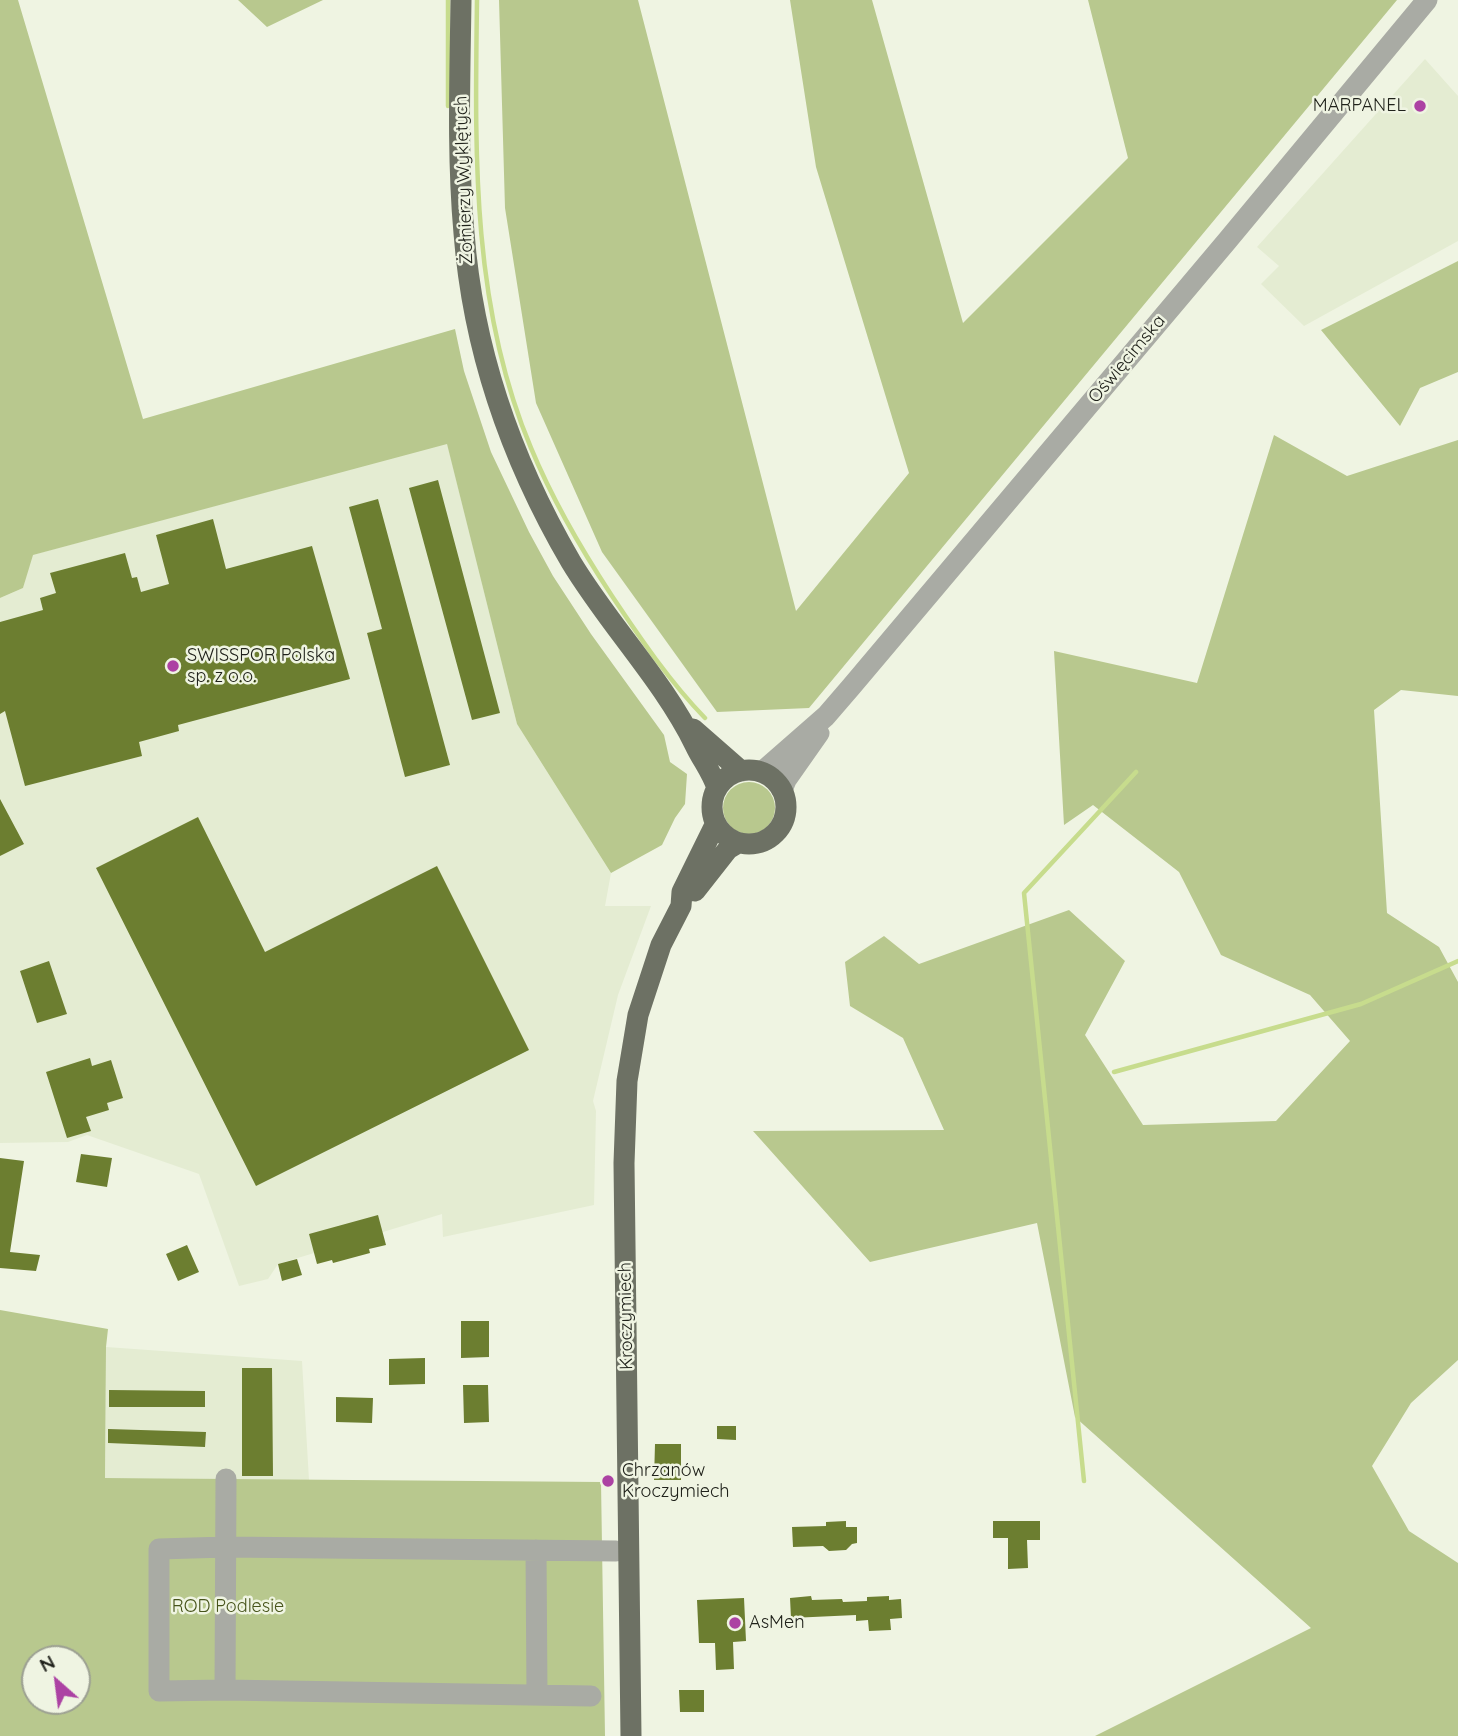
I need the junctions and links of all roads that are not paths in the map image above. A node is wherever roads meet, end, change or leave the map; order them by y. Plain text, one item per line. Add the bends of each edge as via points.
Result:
1 (461, 0) edge
2 (1427, 0) edge
3 (826, 716) junction
4 (686, 724) junction
5 (751, 772) junction
6 (717, 788) junction
7 (782, 790) junction
8 (716, 825) junction
9 (738, 843) junction
10 (681, 906) junction
11 (226, 1479) dead end
12 (226, 1547) junction
13 (536, 1550) junction
14 (616, 1551) dead end
15 (225, 1690) junction
16 (537, 1695) junction
17 (590, 1696) dead end
18 (631, 1736) edge

1 - 4 main road, Żołnierzy Wyklętych via 464,233 476,321 496,397 528,480 572,564
2 - 3 street, Oświęcimska
3 - 5 street, Oświęcimska
3 - 7 street, Oświęcimska
4 - 5 main road, Żołnierzy Wyklętych
4 - 6 main road, Żołnierzy Wyklętych
5 - 6 main road via 731,774
5 - 7 main road via 773,779
6 - 8 main road via 711,806
7 - 9 main road via 786,814 773,836 750,845
8 - 9 main road
8 - 10 main road, Kroczymiech via 682,892
9 - 10 main road, Kroczymiech
10 - 18 main road, Kroczymiech via 661,945 638,1015 626,1094
11 - 12 street
12 - 13 street
12 - 15 street
12 - 15 street via 159,1549 159,1691
13 - 14 street
13 - 16 street
15 - 16 street
16 - 17 street

